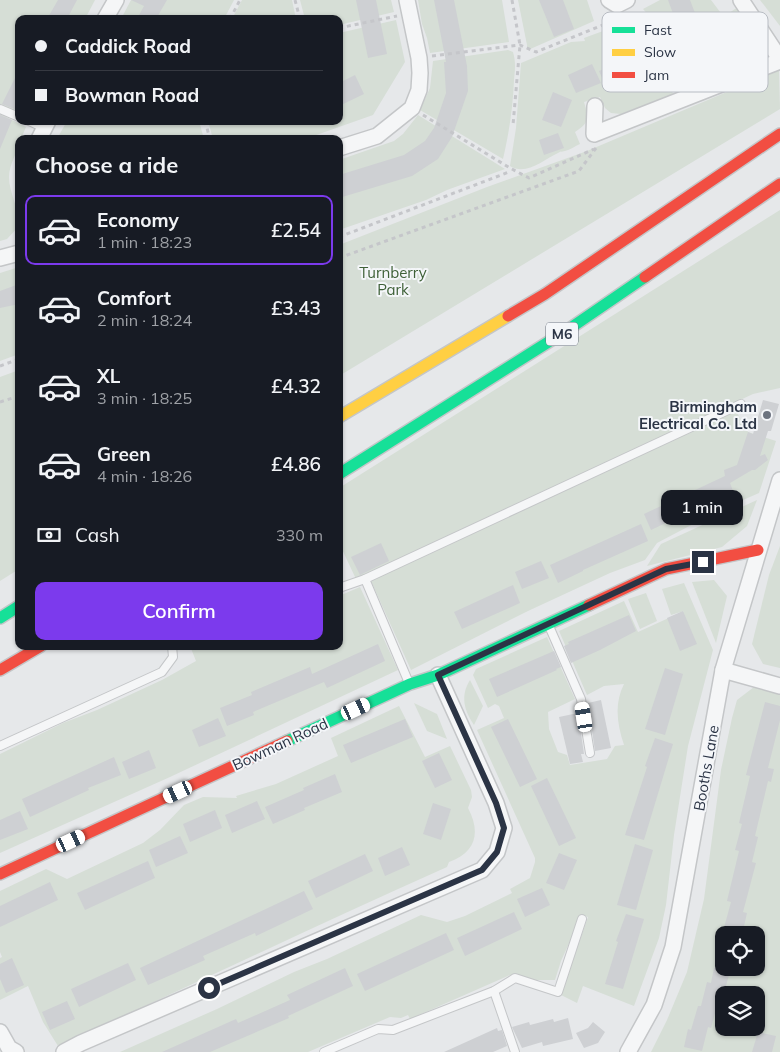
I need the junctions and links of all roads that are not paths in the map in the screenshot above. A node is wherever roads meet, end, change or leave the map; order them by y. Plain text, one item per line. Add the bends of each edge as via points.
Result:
1 (116, 0) edge
2 (609, 0) edge
3 (627, 0) edge
4 (741, 0) edge
5 (408, 6) edge
6 (749, 12) edge
7 (107, 15) edge
8 (768, 42) edge
9 (780, 60) edge
10 (768, 65) edge
11 (707, 92) edge
12 (595, 106) dead end
13 (0, 109) edge
14 (15, 115) edge
15 (780, 134) edge
16 (343, 147) edge
17 (780, 184) edge
18 (15, 254) edge
19 (0, 258) edge
20 (741, 404) dead end
21 (343, 415) edge
22 (343, 471) edge
23 (780, 480) edge
24 (758, 550) junction
25 (365, 579) junction
26 (343, 587) edge
27 (15, 609) edge
28 (0, 618) edge
29 (548, 624) junction
30 (33, 650) edge
31 (172, 650) edge
32 (0, 670) edge
33 (723, 670) junction
34 (438, 675) junction
35 (410, 684) junction
36 (780, 686) edge
37 (0, 746) edge
38 (590, 753) dead end
39 (0, 874) edge
40 (582, 919) dead end
41 (494, 991) junction
42 (0, 1032) edge
43 (16, 1052) edge
44 (64, 1052) edge
45 (324, 1052) edge
46 (515, 1052) edge
47 (628, 1052) edge

1 - 7 street
2 - 3 street via 618,5
4 - 6 street
5 - 16 street via 420,73 419,90 412,108 377,136
8 - 9 street
9 - 10 street
11 - 12 street via 595,141
13 - 14 lane
15 - 21 main road via 545,294
17 - 22 main road, M6 via 569,329
18 - 19 street
20 - 25 lane
23 - 24 street, Booths Lane
24 - 29 main road, Bowman Road via 666,569
24 - 33 street, Booths Lane
25 - 26 lane
25 - 35 lane
27 - 28 main road
29 - 34 main road, Bowman Road
29 - 38 lane via 581,699
30 - 32 main road
31 - 37 lane via 173,657 162,672
33 - 36 street
33 - 47 street, Booths Lane via 673,947 654,1005
34 - 35 main road, Bowman Road
34 - 44 street via 496,803 504,828 497,852 482,870
35 - 39 main road, Bowman Road
40 - 41 lane via 558,992 514,978
41 - 45 lane via 393,1030 378,1029
41 - 46 lane
42 - 43 street via 9,1048

